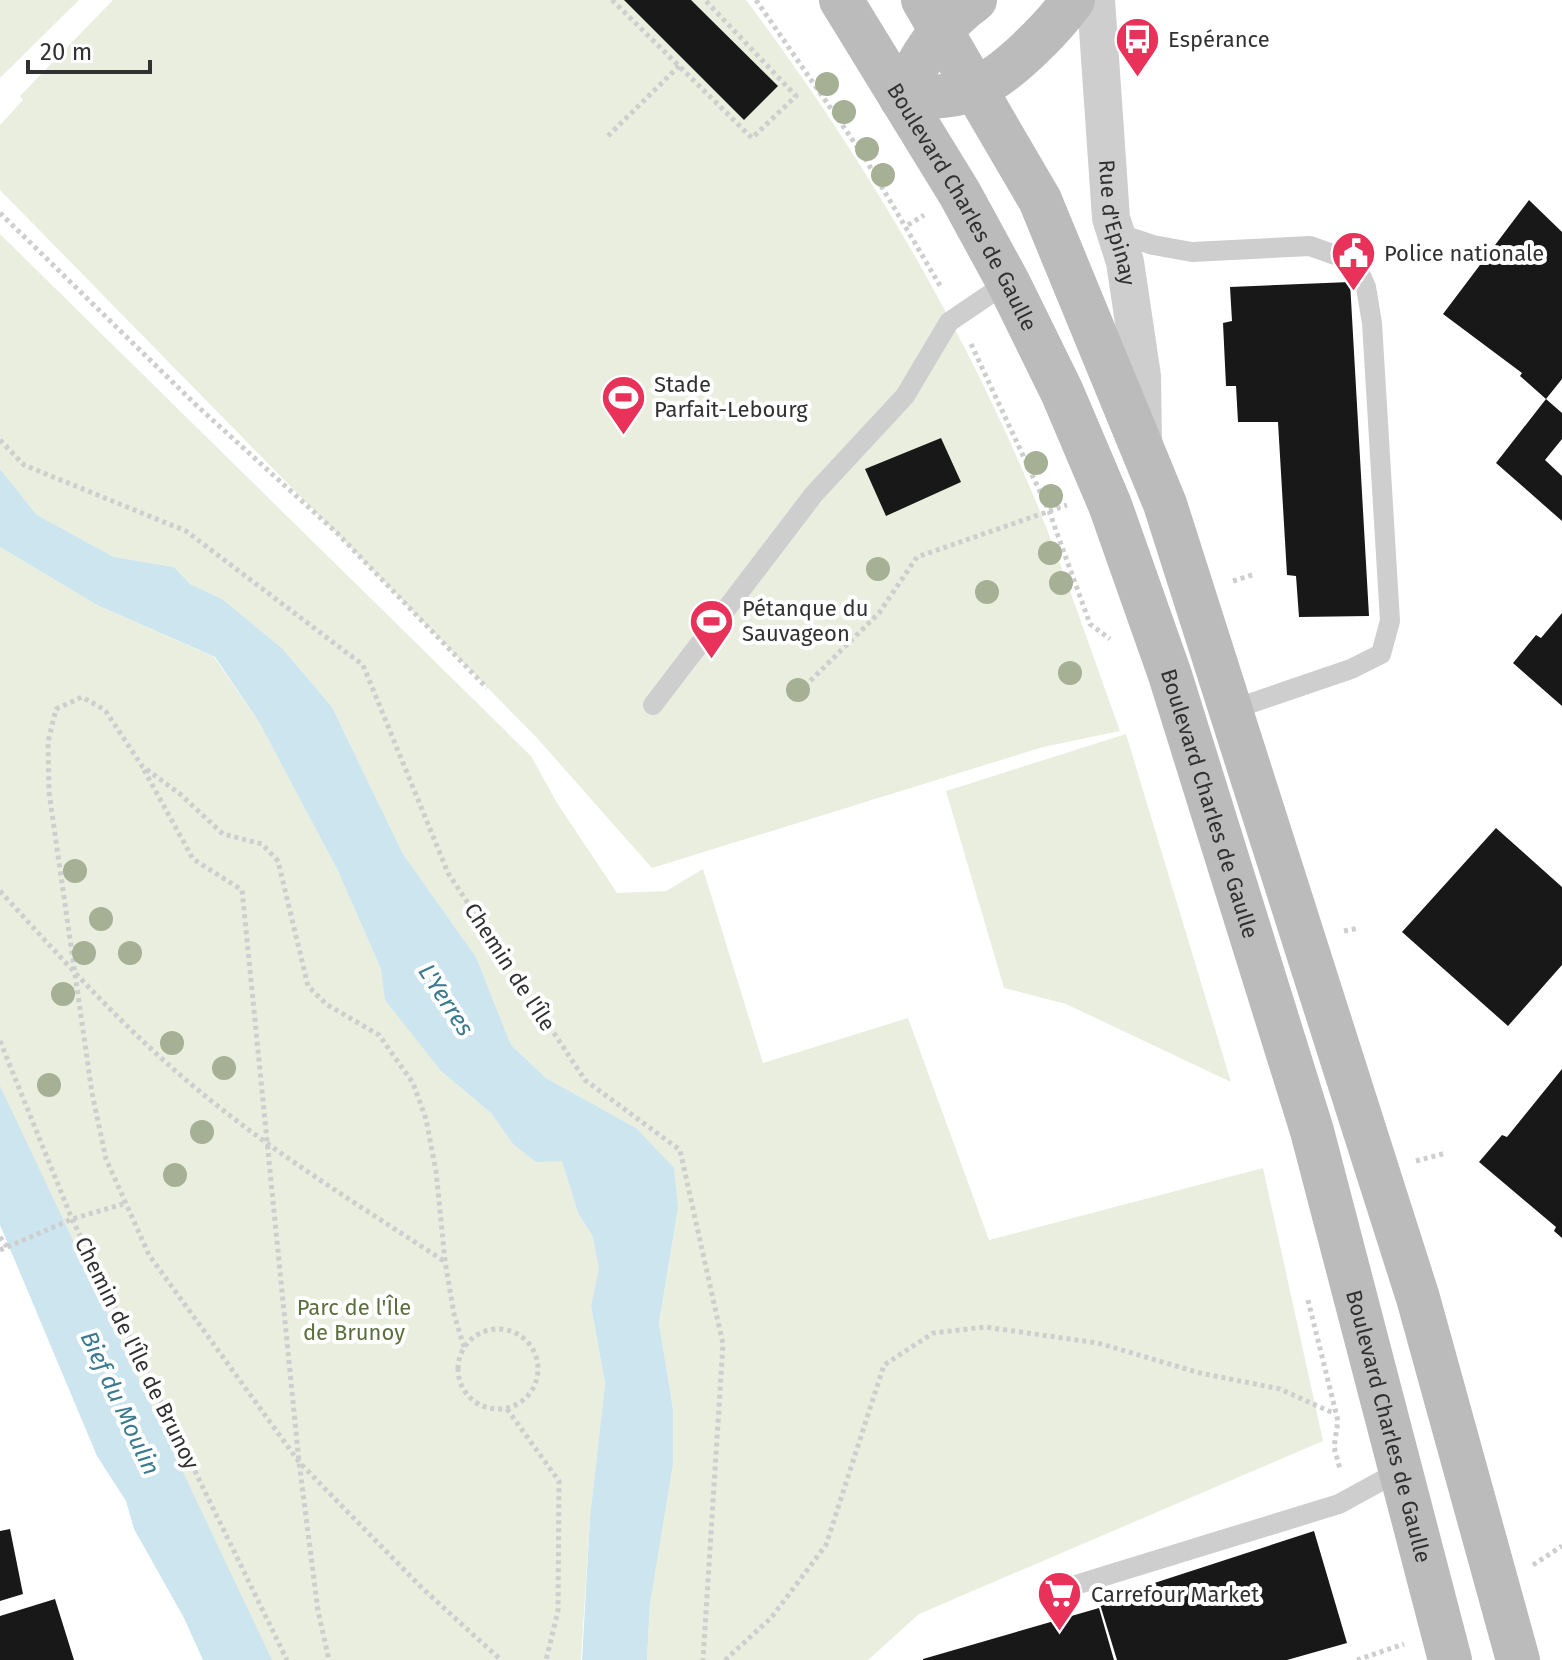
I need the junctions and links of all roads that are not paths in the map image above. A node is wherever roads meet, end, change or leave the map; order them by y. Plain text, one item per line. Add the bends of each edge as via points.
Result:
1 (841, 0) edge
2 (975, 0) edge
3 (1073, 0) edge
4 (1096, 0) edge
5 (932, 15) edge
6 (976, 88) junction
7 (901, 98) junction
8 (1114, 232) junction
9 (1008, 282) junction
10 (1143, 446) junction
11 (653, 705) dead end
12 (1231, 710) junction
13 (1401, 1470) junction
14 (1069, 1587) dead end
15 (1450, 1660) edge
16 (1518, 1660) edge

1 - 7 main road, Boulevard Charles de Gaulle
2 - 5 main road
3 - 6 main road via 1009,66
4 - 8 street, Rue d'Epinay
5 - 6 main road
5 - 7 main road
6 - 7 main road via 943,97
6 - 10 main road via 1040,200
7 - 9 main road, Boulevard Charles de Gaulle
8 - 10 street, Rue d'Epinay via 1125,262 1140,362
8 - 12 lane via 1192,252 1310,246 1355,262 1366,287 1390,621 1381,654
9 - 11 lane via 957,315 905,396 814,494
9 - 13 main road, Boulevard Charles de Gaulle via 1110,505 1170,675 1312,1131
10 - 12 main road
12 - 16 main road via 1418,1298
13 - 14 lane via 1339,1504
13 - 15 main road, Boulevard Charles de Gaulle

